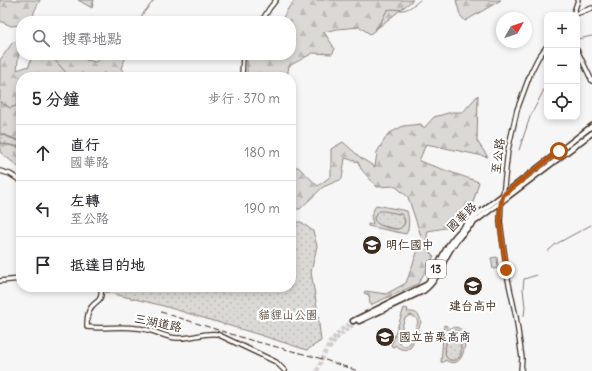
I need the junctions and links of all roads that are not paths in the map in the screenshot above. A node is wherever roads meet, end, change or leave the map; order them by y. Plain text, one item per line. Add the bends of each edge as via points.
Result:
1 (276, 0) edge
2 (578, 0) edge
3 (592, 8) edge
4 (574, 12) edge
5 (580, 12) edge
6 (265, 16) edge
7 (546, 48) edge
8 (580, 56) edge
9 (243, 60) edge
10 (242, 72) edge
11 (592, 81) edge
12 (592, 126) edge
13 (592, 133) edge
14 (0, 171) edge
15 (16, 178) edge
16 (503, 195) junction
17 (501, 202) junction
18 (450, 246) junction
19 (16, 279) edge
20 (0, 281) edge
21 (102, 292) edge
22 (354, 322) tunnel mouth
23 (285, 371) edge
24 (521, 371) edge

1 - 6 street
2 - 4 street
3 - 5 street
7 - 16 street, 至公路 via 531,72 517,110 508,150
8 - 11 street
9 - 10 street
12 - 16 main road, 國華路 / 13
13 - 17 main road, 國華路 / 13
14 - 15 street
16 - 17 street, 至公路
16 - 18 main road, 國華路 / 13 via 473,218
17 - 18 main road, 國華路 / 13 via 473,223
17 - 24 street, 至公路 via 500,226 522,358
18 - 22 main road, 國華路 / 13 via 426,285
19 - 20 street
21 - 23 street, 三湖道路 via 99,302 89,311 87,327 135,328 177,338 217,334 276,362

